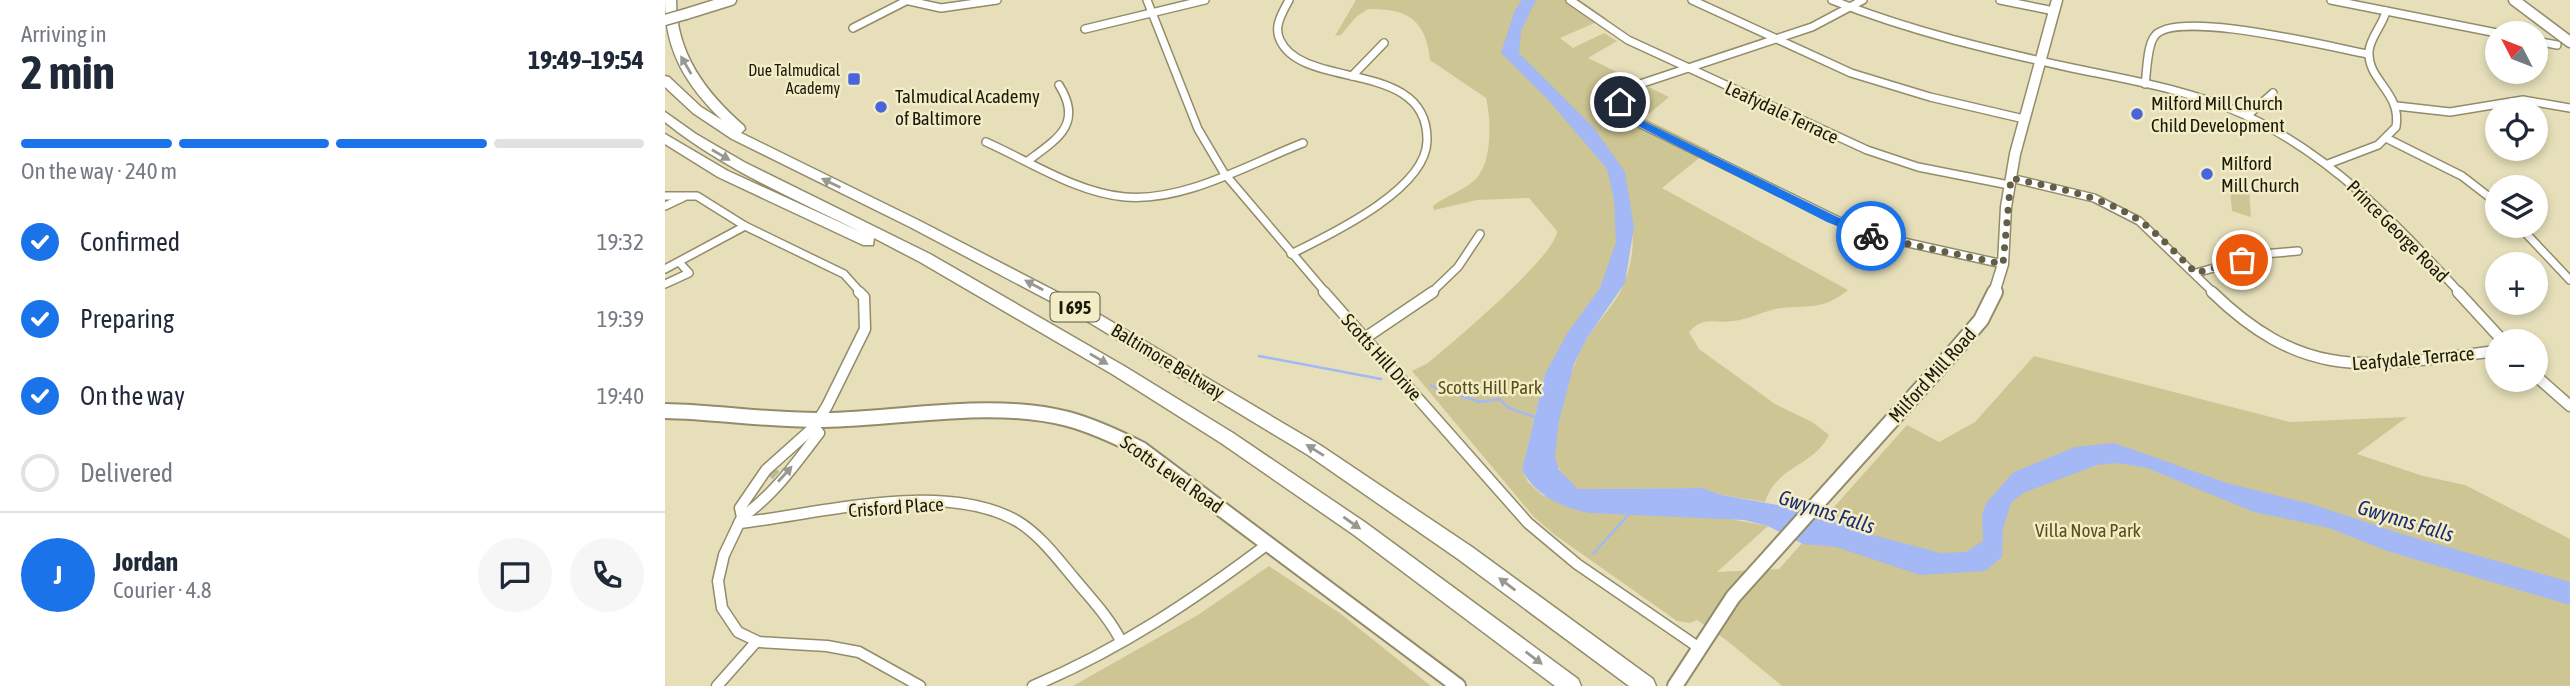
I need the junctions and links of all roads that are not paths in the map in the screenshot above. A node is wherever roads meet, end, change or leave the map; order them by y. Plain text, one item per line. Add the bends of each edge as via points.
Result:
1 (670, 0) edge
2 (731, 0) edge
3 (997, 0) edge
4 (1147, 0) edge
5 (1205, 0) edge
6 (1279, 0) edge
7 (1570, 0) edge
8 (1692, 0) edge
9 (1832, 0) edge
10 (1863, 0) edge
11 (2000, 0) edge
12 (2331, 0) edge
13 (2514, 0) edge
14 (905, 1) edge
15 (1289, 1) edge
16 (2056, 5) edge
17 (1851, 8) junction
18 (2386, 11) junction
19 (1151, 12) junction
20 (665, 20) edge
21 (853, 28) dead end
22 (1084, 29) dead end
23 (2552, 30) junction
24 (2485, 31) edge
25 (1774, 40) junction
26 (2570, 42) edge
27 (1384, 43) dead end
28 (2548, 43) edge
29 (2557, 45) junction
30 (2570, 48) edge
31 (2368, 54) junction
32 (2042, 61) junction
33 (1688, 68) junction
34 (1352, 76) junction
35 (665, 80) edge
36 (2145, 84) junction
37 (1059, 85) dead end
38 (2273, 93) dead end
39 (2397, 106) junction
40 (2569, 110) edge
41 (665, 116) edge
42 (2247, 116) junction
43 (2024, 119) junction
44 (665, 138) edge
45 (2388, 139) junction
46 (986, 142) dead end
47 (1303, 143) dead end
48 (765, 151) junction
49 (1028, 160) junction
50 (2327, 164) junction
51 (1224, 173) junction
52 (2010, 181) junction
53 (688, 194) junction
54 (2485, 194) edge
55 (665, 196) edge
56 (665, 206) edge
57 (745, 226) junction
58 (1480, 234) dead end
59 (2530, 238) edge
60 (2298, 250) dead end
61 (1291, 254) junction
62 (678, 262) junction
63 (2003, 264) junction
64 (665, 269) edge
65 (2196, 273) junction
66 (2570, 280) edge
67 (665, 284) edge
68 (997, 301) junction
69 (2492, 329) edge
70 (1365, 338) junction
71 (2485, 352) edge
72 (2548, 387) edge
73 (2570, 406) edge
74 (665, 411) edge
75 (815, 424) junction
76 (787, 449) junction
77 (777, 467) tunnel mouth
78 (769, 476) tunnel mouth
79 (746, 498) junction
80 (740, 520) junction
81 (1784, 541) joint
82 (1269, 543) junction
83 (1121, 641) junction
84 (756, 642) junction
85 (1698, 647) junction
86 (1643, 684) edge
87 (717, 686) edge
88 (920, 686) edge
89 (1033, 686) edge
90 (1458, 686) edge
91 (1571, 686) edge
92 (1675, 686) edge

48 -> 1 highway via 709,101 690,73 671,34
2 - 20 main road, bridge
3 - 14 street via 941,8
4 - 19 street, Scotts Hill Drive
5 - 19 street
6 - 15 street
7 - 33 street, Leafydale Terrace via 1618,34
8 - 25 street
9 - 17 street, Prince George Road
10 - 17 street
11 - 16 street
12 - 18 street
13 - 23 main road
14 - 21 street
15 - 34 street via 1276,25 1282,45 1304,61
16 - 32 main road, Milford Mill Road
17 - 25 street
17 - 32 street, Prince George Road via 1924,34
18 - 24 street
18 - 31 street
19 - 22 street
19 - 51 street, Scotts Hill Drive via 1198,129
23 - 26 main road
23 - 29 main road
25 - 33 street
25 - 43 street via 1875,81
27 - 34 street
28 - 29 street
29 - 30 main road
31 - 36 street via 2211,25 2181,24 2153,37
31 - 39 street
32 - 36 street, Prince George Road
32 - 43 main road, Milford Mill Road
33 - 52 street, Leafydale Terrace via 1882,156
33 - 63 street via 1630,88 1620,102 1625,113 1848,227 1897,243
34 - 61 street via 1409,98 1427,124 1427,147 1415,171 1388,196
35 - 48 highway, Baltimore Beltway / I 695 via 716,124
36 - 42 street, Prince George Road
37 - 49 street via 1070,103 1070,119 1058,137
38 - 42 street
39 - 40 street via 2451,112 2523,100
39 - 45 street via 2396,127
41 -> 68 highway, Baltimore Beltway / I 695 via 739,165 925,258
42 - 50 street, Prince George Road
43 - 52 main road, Milford Mill Road
44 - 68 highway via 723,174
45 - 50 street
45 - 54 street via 2462,176
46 - 49 street
47 - 51 street
86 -> 48 highway, Baltimore Beltway / I 695 via 1390,500 1198,378 1026,281
49 - 51 street via 1102,192 1126,197 1168,192
50 - 69 street, Prince George Road via 2399,227
51 - 61 street, Scotts Hill Drive
52 - 63 main road, Milford Mill Road
52 - 65 street, Leafydale Terrace via 2094,198 2124,212 2153,231
53 - 55 street
53 - 56 street
53 - 57 street
57 - 62 street
57 - 75 street via 844,274 864,297 865,329
58 - 70 street via 1462,263 1431,295
59 - 66 street
60 - 65 street
61 - 70 street, Scotts Hill Drive
62 - 64 street
62 - 67 street via 689,273
63 - 81 main road, Milford Mill Road via 1981,320
65 - 71 street, Leafydale Terrace via 2260,335 2311,359 2362,364
68 -> 91 highway, Baltimore Beltway / I 695 via 1118,370 1276,470 1435,582
70 - 85 street, Scotts Hill Drive via 1549,542
72 - 73 street
74 - 75 main road, Scotts Level Road
75 - 76 street
80 -> 75 street via 795,464 819,433
75 - 82 main road, Scotts Level Road via 992,409 1084,423 1126,440
76 - 77 street
76 - 79 street
78 - 79 street
79 - 80 street
80 - 83 street, Crisford Place via 935,501 993,511 1033,535 1112,624
80 - 84 street via 719,570 718,599 730,624
81 - 85 main road, Milford Mill Road via 1733,597
82 - 83 street via 1212,585
82 - 90 main road, Scotts Level Road
83 - 89 street
84 - 87 street
84 - 88 street via 815,644 860,652
85 - 92 main road, Milford Mill Road

